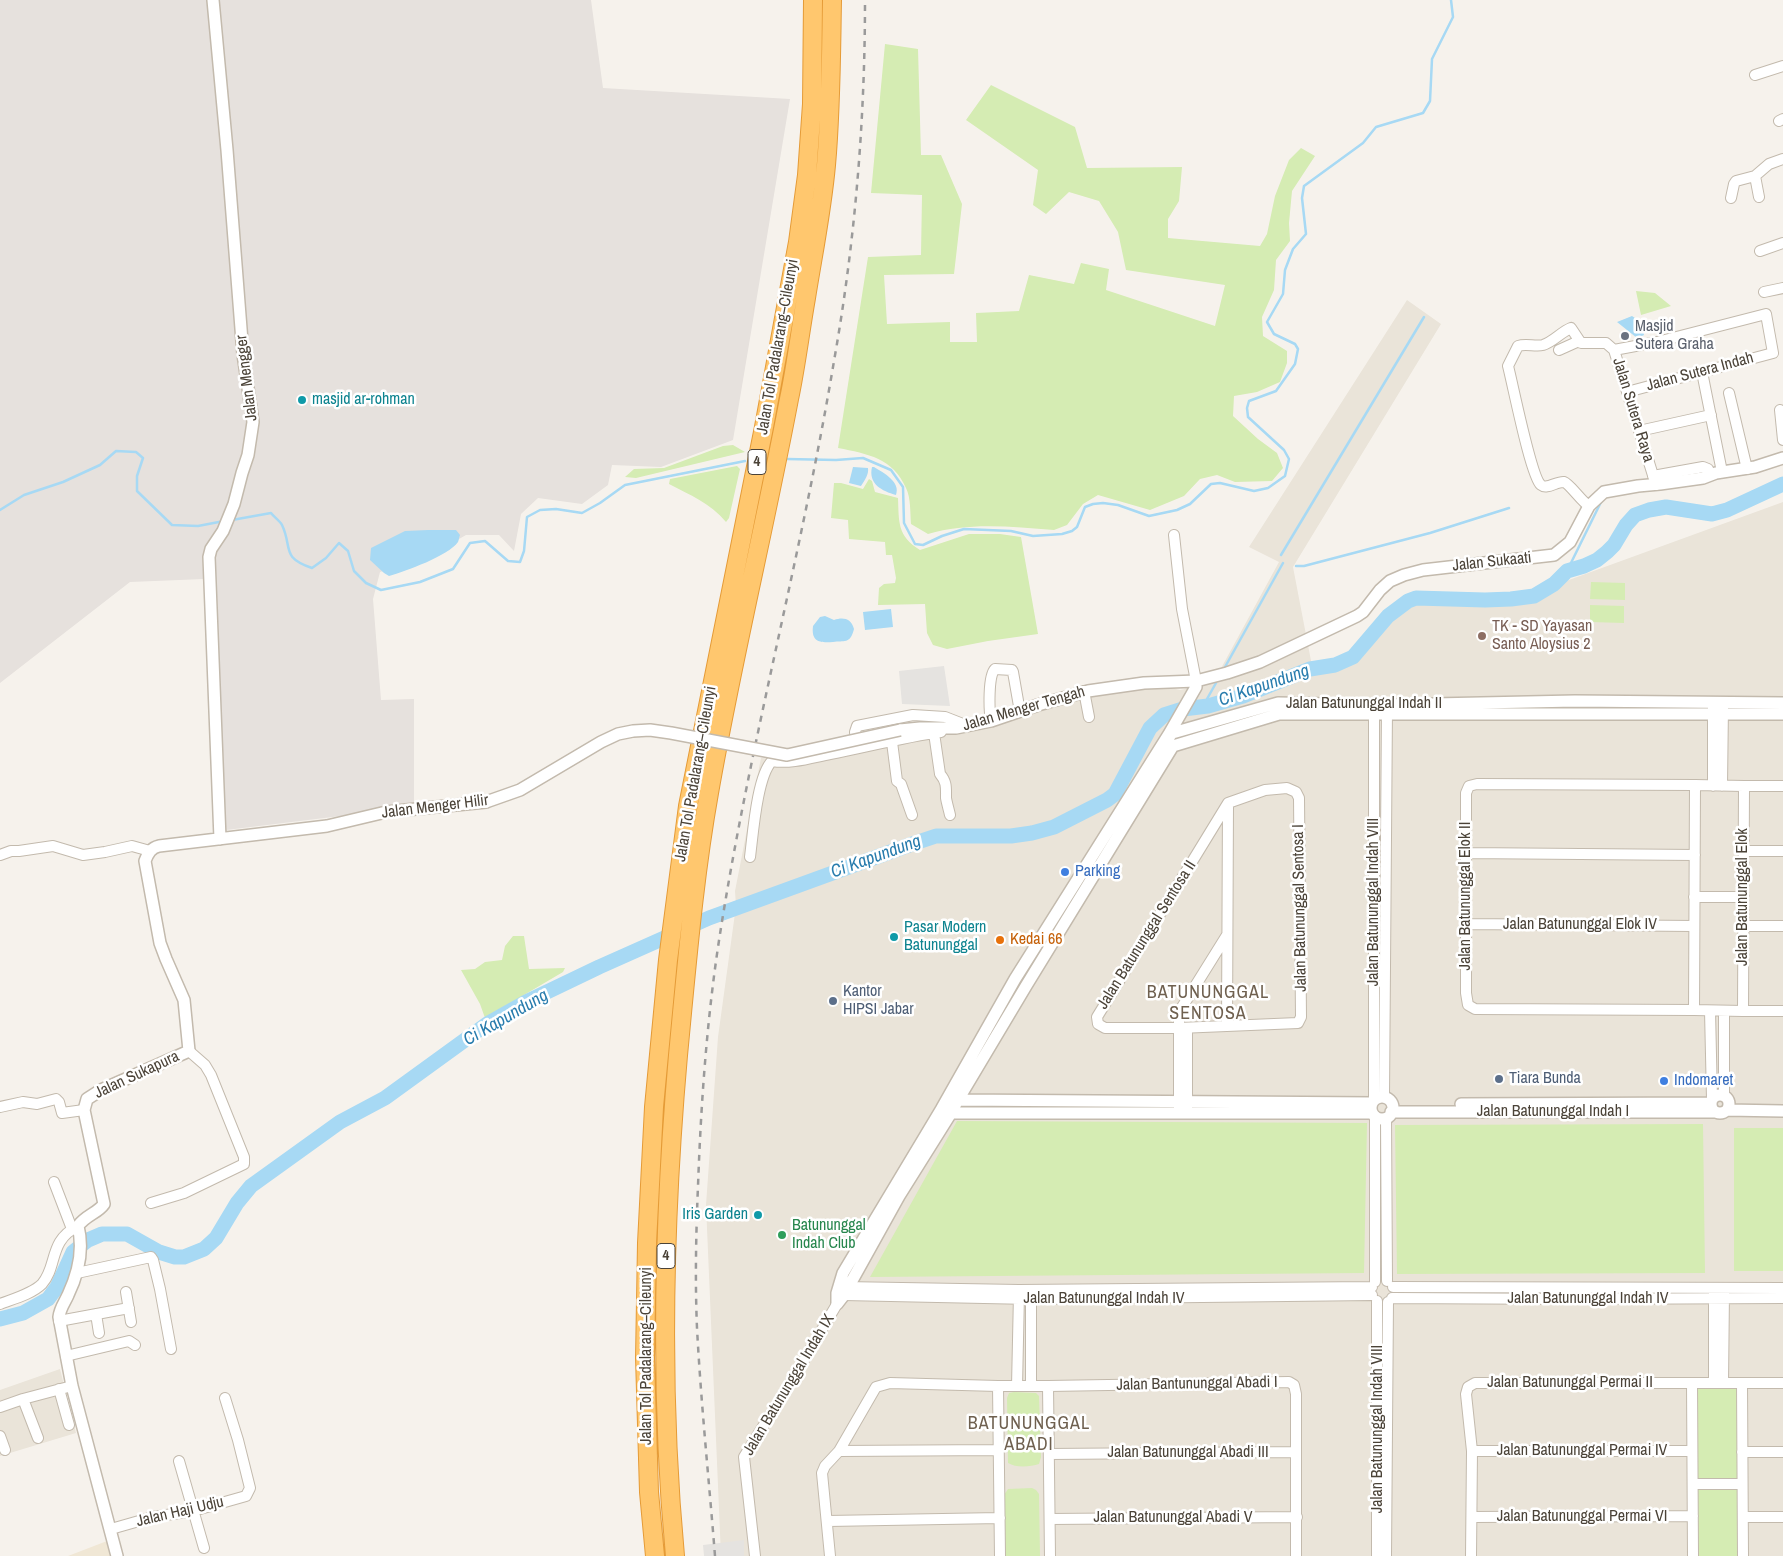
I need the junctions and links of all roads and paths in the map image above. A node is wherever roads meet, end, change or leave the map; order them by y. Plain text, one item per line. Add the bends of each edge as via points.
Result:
1 (213, 0) edge
2 (813, 0) edge
3 (832, 0) edge
4 (1783, 66) edge
5 (1756, 75) dead end
6 (1783, 159) edge
7 (1755, 176) junction
8 (1759, 197) dead end
9 (1731, 198) dead end
10 (1783, 243) edge
11 (1760, 251) dead end
12 (1783, 288) edge
13 (1764, 292) dead end
14 (1580, 342) junction
15 (1559, 350) dead end
16 (1614, 350) junction
17 (1702, 372) junction
18 (1627, 392) junction
19 (1729, 393) dead end
20 (1780, 410) dead end
21 (1711, 415) junction
22 (1639, 431) junction
23 (1783, 440) edge
24 (1783, 458) edge
25 (1747, 469) junction
26 (1716, 473) junction
27 (1654, 477) junction
28 (1589, 506) junction
29 (1174, 535) dead end
30 (1196, 684) junction
31 (1084, 692) junction
32 (1783, 703) edge
33 (1718, 709) junction
34 (1374, 710) junction
35 (1387, 710) junction
36 (1020, 712) junction
37 (1783, 714) edge
38 (1089, 717) dead end
39 (991, 721) junction
40 (962, 727) junction
41 (934, 733) junction
42 (1169, 734) junction
43 (892, 742) junction
44 (1173, 746) junction
45 (856, 749) junction
46 (765, 752) joint
47 (1695, 785) junction
48 (1718, 786) junction
49 (1744, 786) junction
50 (1783, 786) edge
51 (1228, 803) junction
52 (912, 815) dead end
53 (950, 815) dead end
54 (220, 839) junction
55 (150, 850) junction
56 (1743, 850) junction
57 (1783, 851) edge
58 (1466, 853) junction
59 (0, 855) edge
60 (1695, 855) junction
61 (750, 857) dead end
62 (1694, 897) junction
63 (1743, 897) junction
64 (1466, 924) junction
65 (1694, 926) junction
66 (1743, 926) junction
67 (1783, 926) edge
68 (1227, 934) junction
69 (1694, 1010) junction
70 (1710, 1010) junction
71 (1783, 1010) edge
72 (1724, 1011) junction
73 (1743, 1011) junction
74 (1227, 1026) junction
75 (1183, 1028) junction
76 (189, 1051) junction
77 (958, 1100) junction
78 (1783, 1103) edge
79 (1720, 1104) junction
80 (0, 1106) edge
81 (946, 1107) junction
82 (1183, 1107) junction
83 (1381, 1108) junction
84 (84, 1110) junction
85 (1783, 1111) edge
86 (54, 1182) dead end
87 (151, 1203) dead end
88 (76, 1229) junction
89 (77, 1273) junction
90 (1390, 1284) junction
91 (1575, 1288) junction
92 (1783, 1288) edge
93 (126, 1292) dead end
94 (841, 1293) junction
95 (1719, 1293) junction
96 (1379, 1294) junction
97 (1019, 1295) junction
98 (1031, 1295) junction
99 (1783, 1298) edge
100 (1575, 1299) junction
101 (0, 1304) edge
102 (130, 1308) junction
103 (96, 1314) junction
104 (59, 1321) junction
105 (131, 1322) dead end
106 (100, 1333) dead end
107 (135, 1344) dead end
108 (171, 1349) dead end
109 (66, 1356) junction
110 (1692, 1383) junction
111 (1718, 1383) junction
112 (1742, 1383) junction
113 (1783, 1383) edge
114 (72, 1386) junction
115 (998, 1386) junction
116 (1017, 1386) junction
117 (1031, 1386) junction
118 (1048, 1386) junction
119 (58, 1389) junction
120 (225, 1398) dead end
121 (23, 1399) junction
122 (0, 1407) edge
123 (68, 1424) dead end
124 (0, 1436) edge
125 (38, 1438) dead end
126 (5, 1450) dead end
127 (999, 1450) junction
128 (838, 1451) junction
129 (1472, 1451) junction
130 (1692, 1451) junction
131 (1296, 1452) junction
132 (1742, 1452) junction
133 (1783, 1452) edge
134 (1049, 1454) junction
135 (179, 1461) dead end
136 (1692, 1484) junction
137 (1742, 1484) junction
138 (1383, 1486) junction
139 (650, 1492) junction
140 (193, 1511) junction
141 (1693, 1516) junction
142 (1297, 1517) junction
143 (1472, 1517) junction
144 (1743, 1517) junction
145 (1783, 1517) edge
146 (1000, 1518) junction
147 (1050, 1519) junction
148 (828, 1520) junction
149 (111, 1529) junction
150 (204, 1548) dead end
151 (118, 1556) edge
152 (648, 1556) edge
153 (655, 1556) edge
154 (674, 1556) edge
155 (755, 1556) edge
156 (830, 1556) edge
157 (1000, 1556) edge
158 (1050, 1556) edge
159 (1296, 1556) edge
160 (1378, 1556) edge
161 (1386, 1556) edge
162 (1471, 1556) edge
163 (1693, 1556) edge
164 (1743, 1556) edge

1 - 54 street, Jalan Mengger via 243,354 253,422 252,438 234,504 211,549 209,561
2 - 139 highway, Jalan Tol Padalarang–Cileunyi / 4 via 812,104 798,242 688,806 672,922 654,1107 647,1243 645,1358
3 - 154 highway, Jalan Tol Padalarang–Cileunyi / 4 via 831,103 826,170 815,244 790,396 708,797 687,956 672,1107 666,1250 664,1368
4 - 5 street
6 - 7 street via 1769,164
7 - 8 street
7 - 9 street via 1736,181
10 - 11 street
12 - 13 street
14 - 15 street
14 - 16 street via 1606,343
14 - 28 street via 1571,328 1543,344 1518,346 1508,366 1528,451 1540,484 1563,482
16 - 17 street, Jalan Sutera Indah via 1766,314 1773,352
16 - 18 street, Jalan Sutera Raya
17 - 18 street, Jalan Sutera Indah
17 - 21 street
18 - 22 street, Jalan Sutera Raya
19 - 25 street
20 - 23 street
21 - 22 street
21 - 26 street
22 - 27 street, Jalan Sutera Raya
24 - 25 street, Jalan Sukaati
25 - 26 street, Jalan Sukaati
26 - 27 street, Jalan Sukaati via 1703,478
27 - 28 street, Jalan Sukaati via 1638,486 1606,492
28 - 30 street, Jalan Sukaati via 1574,538 1554,555 1422,570 1404,575 1380,590 1363,612 1337,626 1260,662
29 - 30 street via 1182,608
30 - 31 street, Jalan Menger Tengah via 1144,683
30 - 42 street
31 - 36 street, Jalan Menger Tengah
31 - 38 street
32 - 33 street, Jalan Batununggal Indah II
33 - 35 street, Jalan Batununggal Indah II via 1575,701
33 - 37 street, Jalan Batununggal Indah II
33 - 48 street
34 - 35 street, Jalan Batununggal Indah II
34 - 42 street, Jalan Batununggal Indah II via 1278,703
34 - 44 street, Jalan Batununggal Indah II via 1279,714
34 - 83 street, Jalan Batununggal Indah VIII
35 - 83 street, Jalan Batununggal Indah VIII
36 - 39 street, Jalan Menger Tengah
36 - 39 street via 1012,670 995,669 991,674
39 - 40 street, Jalan Menger Tengah
40 - 41 street
40 - 45 street via 945,717 912,715 857,726
40 - 46 street, Jalan Menger Tengah, bridge via 900,730 787,755
41 - 43 street
41 - 53 street
42 - 44 street
42 - 81 street via 1015,979
43 - 45 street
43 - 52 street via 898,781
44 - 77 street
45 - 61 street via 791,762 772,761 766,766
46 - 54 street, Jalan Menger Hilir, bridge via 671,733 633,730 618,734 520,790 486,802 386,812 327,826
47 - 48 street
47 - 58 street, Jalan Batununggal Elok II via 1469,786 1466,793
47 - 60 street
48 - 49 street
49 - 50 street
49 - 56 street, Jalan Batununggal Elok
51 - 68 street
51 - 74 street, Jalan Batununggal Sentosa I via 1264,790 1287,788 1296,792 1299,798 1301,1017 1298,1023 1291,1024
51 - 75 street, Jalan Batununggal Sentosa II via 1097,1017 1098,1024 1105,1028
54 - 55 street, Jalan Menger Hilir via 159,846
55 - 59 street via 132,846 83,855 52,846
55 - 76 street, Jalan Sukapura via 146,860 160,942 184,1000
56 - 57 street
56 - 63 street, Jalan Batununggal Elok
58 - 60 street
58 - 64 street, Jalan Batununggal Elok II
60 - 62 street
62 - 63 street
62 - 65 street
63 - 66 street, Jalan Batununggal Elok
64 - 65 street, Jalan Batununggal Elok IV
64 - 69 street, Jalan Batununggal Elok II via 1466,993 1468,1005 1475,1009
65 - 69 street
66 - 67 street
66 - 73 street, Jalan Batununggal Elok
68 - 74 street
68 - 75 street via 1179,1012
69 - 70 street
70 - 72 street
70 - 79 street
71 - 73 street
72 - 73 street
72 - 79 street
74 - 75 street
75 - 82 street
76 - 84 street, Jalan Sukapura via 101,1090 87,1100
76 - 87 street via 211,1075 244,1164 184,1193
77 - 81 street
77 - 82 street
78 - 79 street, Jalan Batununggal Indah I
79 - 83 street, Jalan Batununggal Indah I
79 - 85 street, Jalan Batununggal Indah I
80 - 84 street via 23,1102 38,1104 56,1099 62,1113
81 - 82 street
81 - 94 street, Jalan Batununggal Indah IX via 899,1196
82 - 83 street, Jalan Batununggal Indah I
83 - 90 street, Jalan Batununggal Indah VIII
83 - 96 street, Jalan Batununggal Indah VIII
84 - 88 street, Jalan Sukapura via 105,1202 84,1218
86 - 88 street
88 - 89 street via 82,1256
88 - 101 street via 56,1247 41,1285
89 - 104 street via 60,1310
89 - 108 street via 151,1258
90 - 91 street, Jalan Batununggal Indah IV
90 - 96 street, Jalan Batununggal Indah IV via 1381,1280
90 - 96 street, Jalan Batununggal Indah VIII via 1394,1292
91 - 95 street, Jalan Batununggal Indah IV
91 - 100 street
92 - 95 street, Jalan Batununggal Indah IV
93 - 102 street
94 - 97 street, Jalan Batununggal Indah IV
94 - 155 street, Jalan Batununggal Indah IX via 744,1457
95 - 99 street, Jalan Batununggal Indah IV
95 - 100 street, Jalan Batununggal Indah IV
95 - 111 street
96 - 98 street, Jalan Batununggal Indah IV
96 - 100 street, Jalan Batununggal Indah IV
96 - 138 street, Jalan Batununggal Indah VIII
97 - 98 street, Jalan Batununggal Indah IV
97 - 116 street
98 - 117 street
102 - 103 street
102 - 105 street
103 - 104 street
103 - 106 street
104 - 109 street
107 - 109 street via 129,1341
109 - 114 street
110 - 111 street, Jalan Batununggal Permai II
110 - 129 street, Jalan Batununggal Permai II via 1475,1384 1468,1387 1466,1394
110 - 130 street
111 - 112 street, Jalan Batununggal Permai II
112 - 113 street, Jalan Batununggal Permai II
112 - 132 street
114 - 119 street
114 - 149 street
115 - 116 street
115 - 127 street
115 - 128 street via 890,1383 876,1387
116 - 117 street
117 - 118 street
118 - 131 street, Jalan Bantununggal Abadi I via 1289,1382 1296,1394
118 - 134 street
119 - 121 street
119 - 123 street
120 - 140 street, Jalan Haji Udju via 250,1488 246,1496
121 - 122 street
121 - 125 street
124 - 126 street
127 - 128 street
127 - 146 street
128 - 148 street via 822,1473
129 - 130 street, Jalan Batununggal Permai IV
129 - 143 street, Jalan Batununggal Permai II
130 - 136 street
131 - 134 street, Jalan Batununggal Abadi III
131 - 142 street, Jalan Bantununggal Abadi I
132 - 133 street
132 - 137 street
134 - 147 street
135 - 140 street
136 - 137 street
136 - 141 street
137 - 144 street
138 - 160 street, Jalan Batununggal Indah VIII
138 - 161 street, Jalan Batununggal Indah VIII
139 - 152 highway
139 - 153 highway, Jalan Tol Padalarang–Cileunyi / 4
140 - 149 street, Jalan Haji Udju via 153,1517
140 - 150 street
141 - 143 street, Jalan Batununggal Permai VI
141 - 163 street
142 - 147 street, Jalan Batununggal Abadi V
142 - 159 street, Jalan Bantununggal Abadi I
143 - 162 street, Jalan Batununggal Permai II
144 - 145 street
144 - 164 street
146 - 148 street
146 - 157 street
147 - 158 street
148 - 156 street
149 - 151 street

